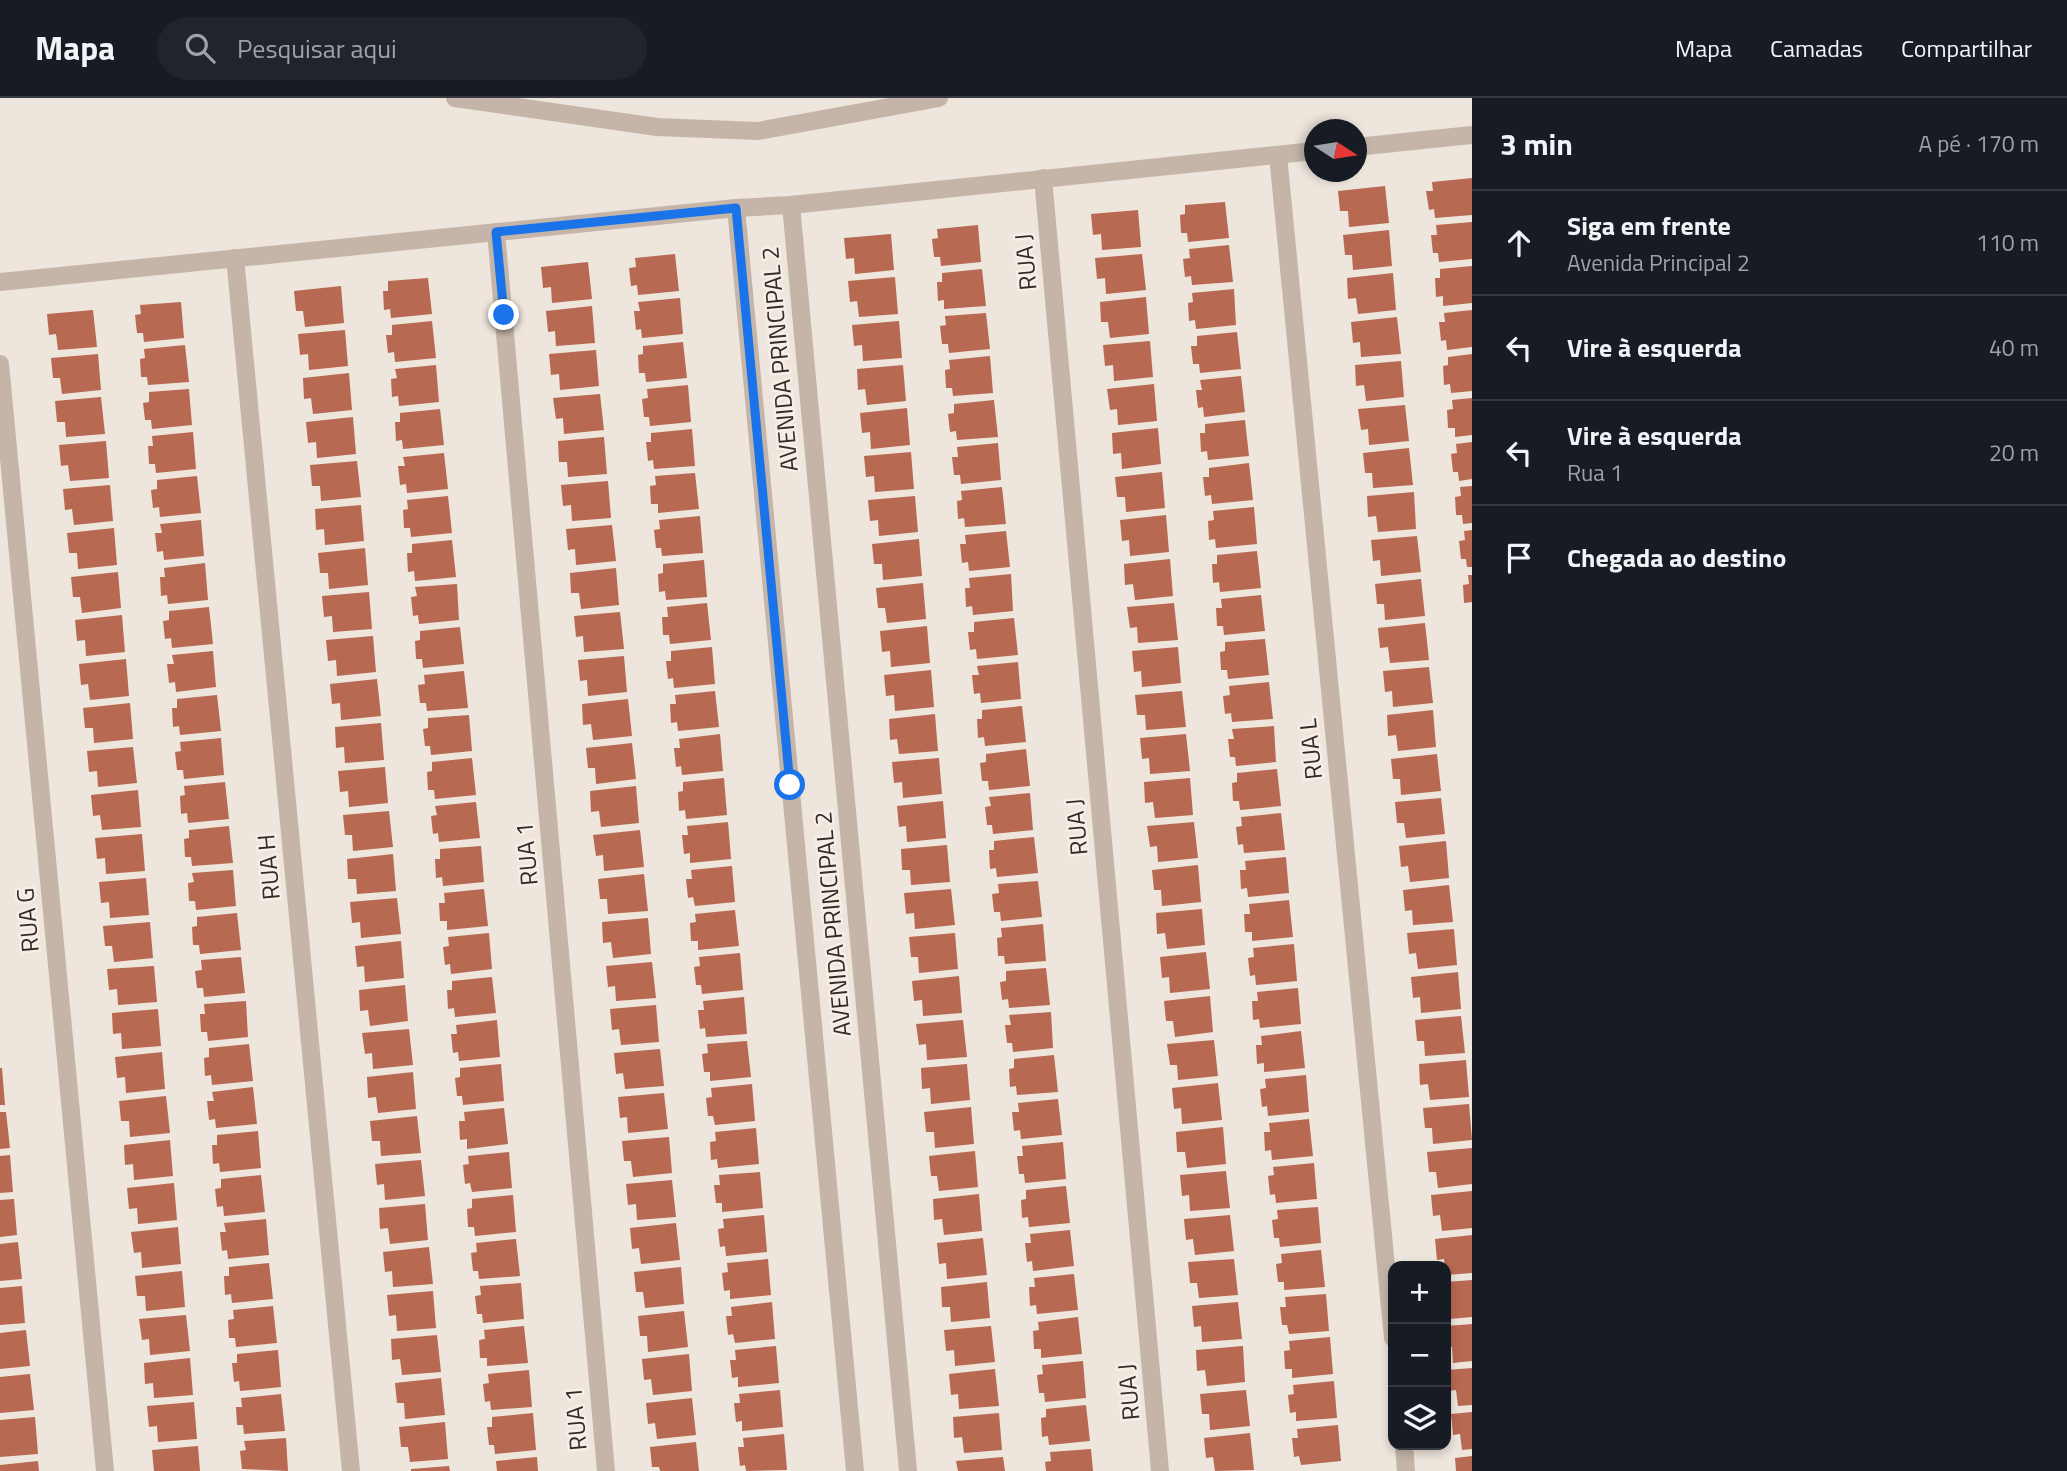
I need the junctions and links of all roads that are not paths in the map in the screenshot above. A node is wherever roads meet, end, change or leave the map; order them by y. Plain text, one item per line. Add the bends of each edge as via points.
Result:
1 (455, 98) edge
2 (939, 98) edge
3 (1472, 135) edge
4 (1367, 146) edge
5 (1304, 152) edge
6 (1278, 155) junction
7 (1043, 178) junction
8 (791, 205) junction
9 (736, 208) junction
10 (496, 232) junction
11 (235, 258) junction
12 (0, 282) edge
13 (0, 364) edge
14 (1392, 1324) edge
15 (1404, 1450) edge
16 (105, 1471) edge
17 (351, 1471) edge
18 (606, 1471) edge
19 (855, 1471) edge
20 (908, 1471) edge
21 (1160, 1471) edge
22 (1406, 1471) edge

1 - 2 street via 657,127 758,131
3 - 4 street
5 - 6 street
6 - 7 street
6 - 14 street, RUA L
7 - 8 street
7 - 21 street, RUA J
8 - 9 street
8 - 20 street, AVENIDA PRINCIPAL 2
9 - 10 street
9 - 19 street, AVENIDA PRINCIPAL 2
10 - 11 street
10 - 18 street, RUA 1
11 - 12 street
11 - 17 street, RUA H
13 - 16 street, RUA G
15 - 22 street

